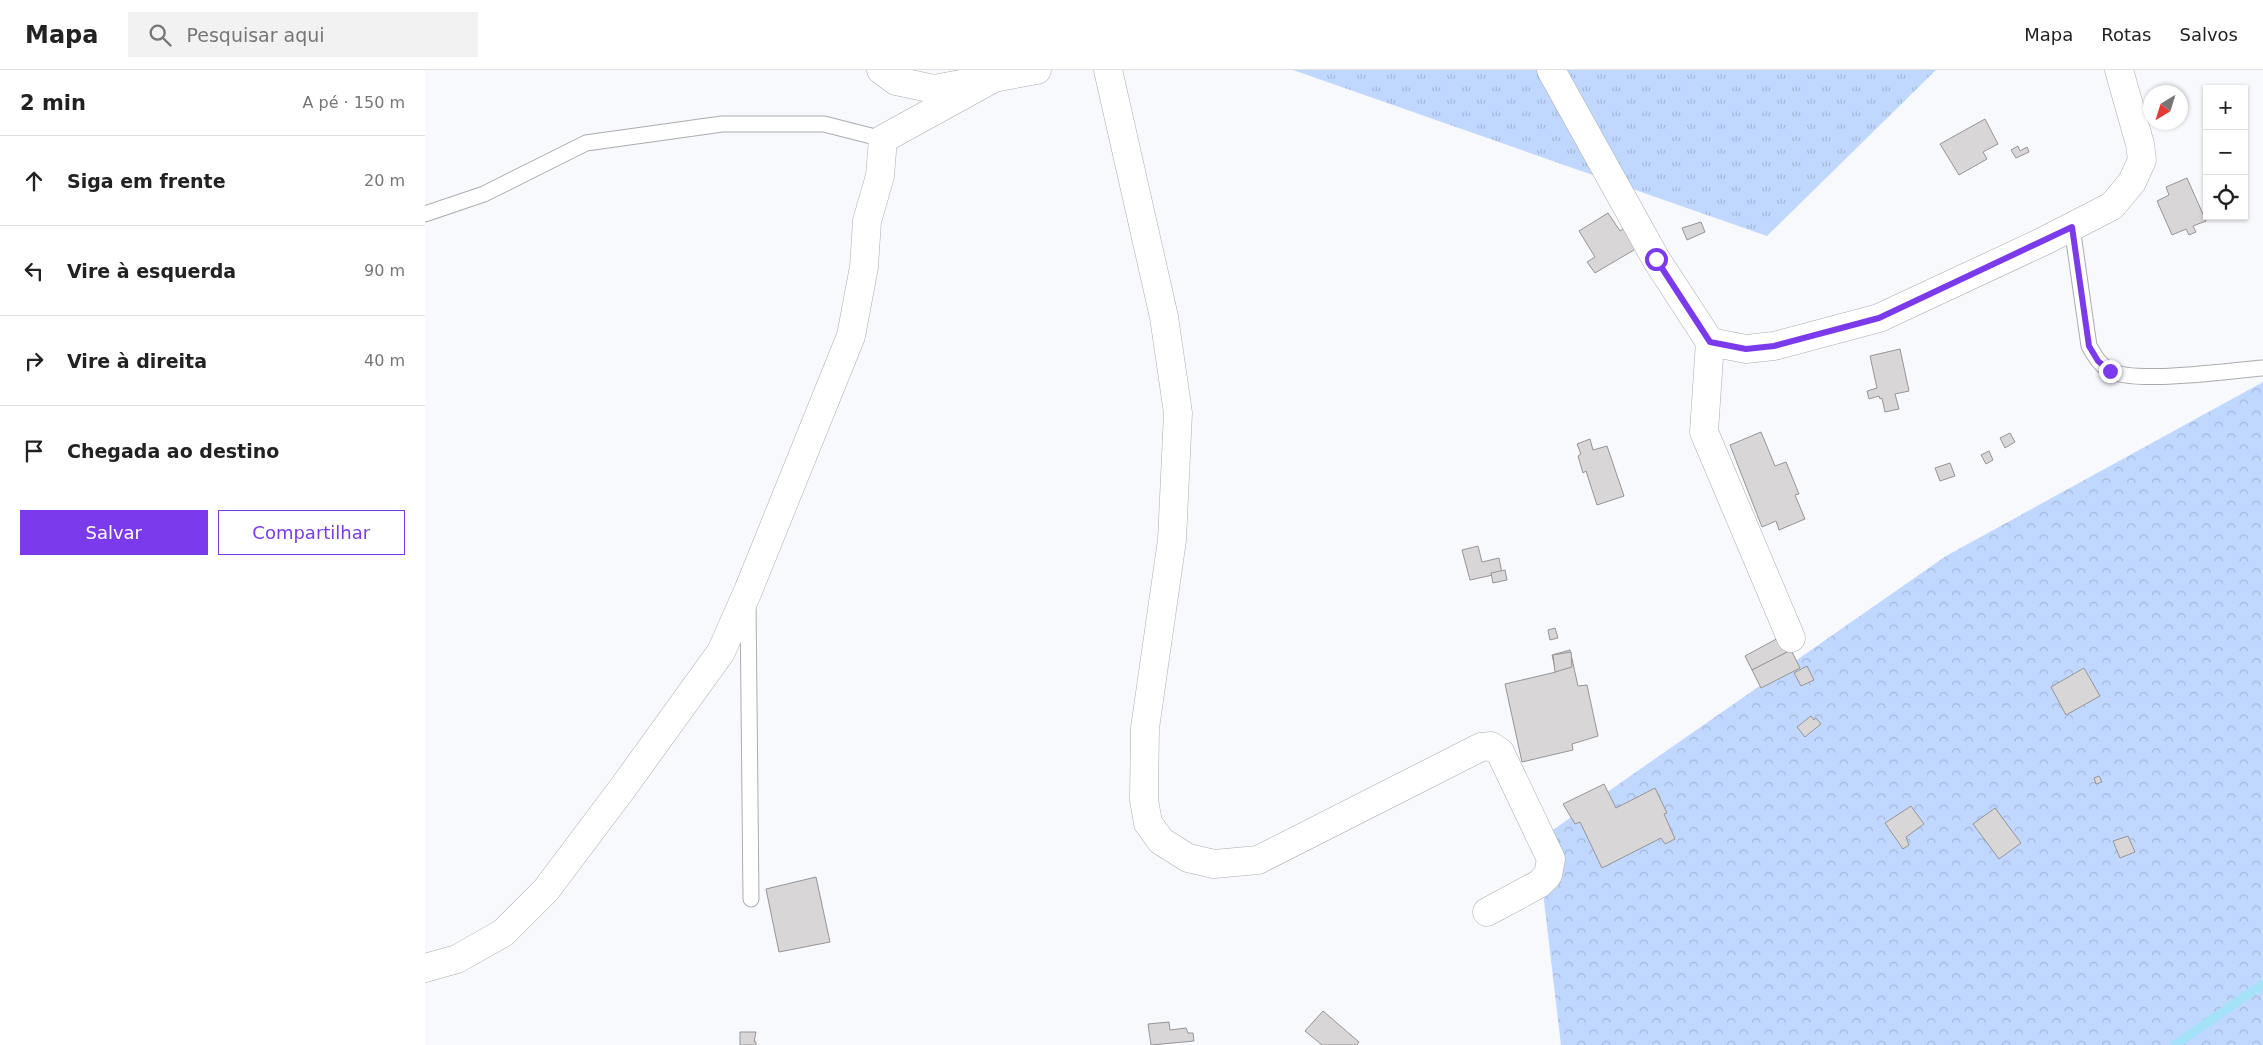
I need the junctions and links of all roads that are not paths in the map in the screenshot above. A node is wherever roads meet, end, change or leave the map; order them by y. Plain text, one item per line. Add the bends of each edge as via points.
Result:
1 (881, 70) edge
2 (1037, 70) edge
3 (1108, 70) edge
4 (1551, 70) edge
5 (2119, 70) edge
6 (994, 78) junction
7 (883, 139) junction
8 (425, 214) edge
9 (2072, 227) junction
10 (1710, 342) junction
11 (2263, 368) edge
12 (748, 592) junction
13 (1791, 638) dead end
14 (751, 899) dead end
15 (1487, 912) dead end
16 (425, 968) edge

1 - 6 street via 896,81 934,89
2 - 6 street
3 - 15 street via 1164,317 1178,413 1172,540 1145,728 1144,800 1148,823 1161,840 1188,858 1214,864 1257,860 1481,747 1491,746 1500,752 1551,859 1548,875 1539,884
4 - 10 street via 1656,259
5 - 9 street via 2142,160 2132,182 2113,206
6 - 7 street
7 - 8 lane via 824,124 722,124 586,142 484,194
7 - 12 street via 880,176 867,222 864,267 851,336
9 - 10 street via 1879,318 1774,346 1746,349
9 - 11 lane via 2089,346 2098,361 2110,371 2149,378
10 - 13 street via 1704,432
12 - 14 lane
12 - 16 street via 721,652 546,890 503,933 457,959

